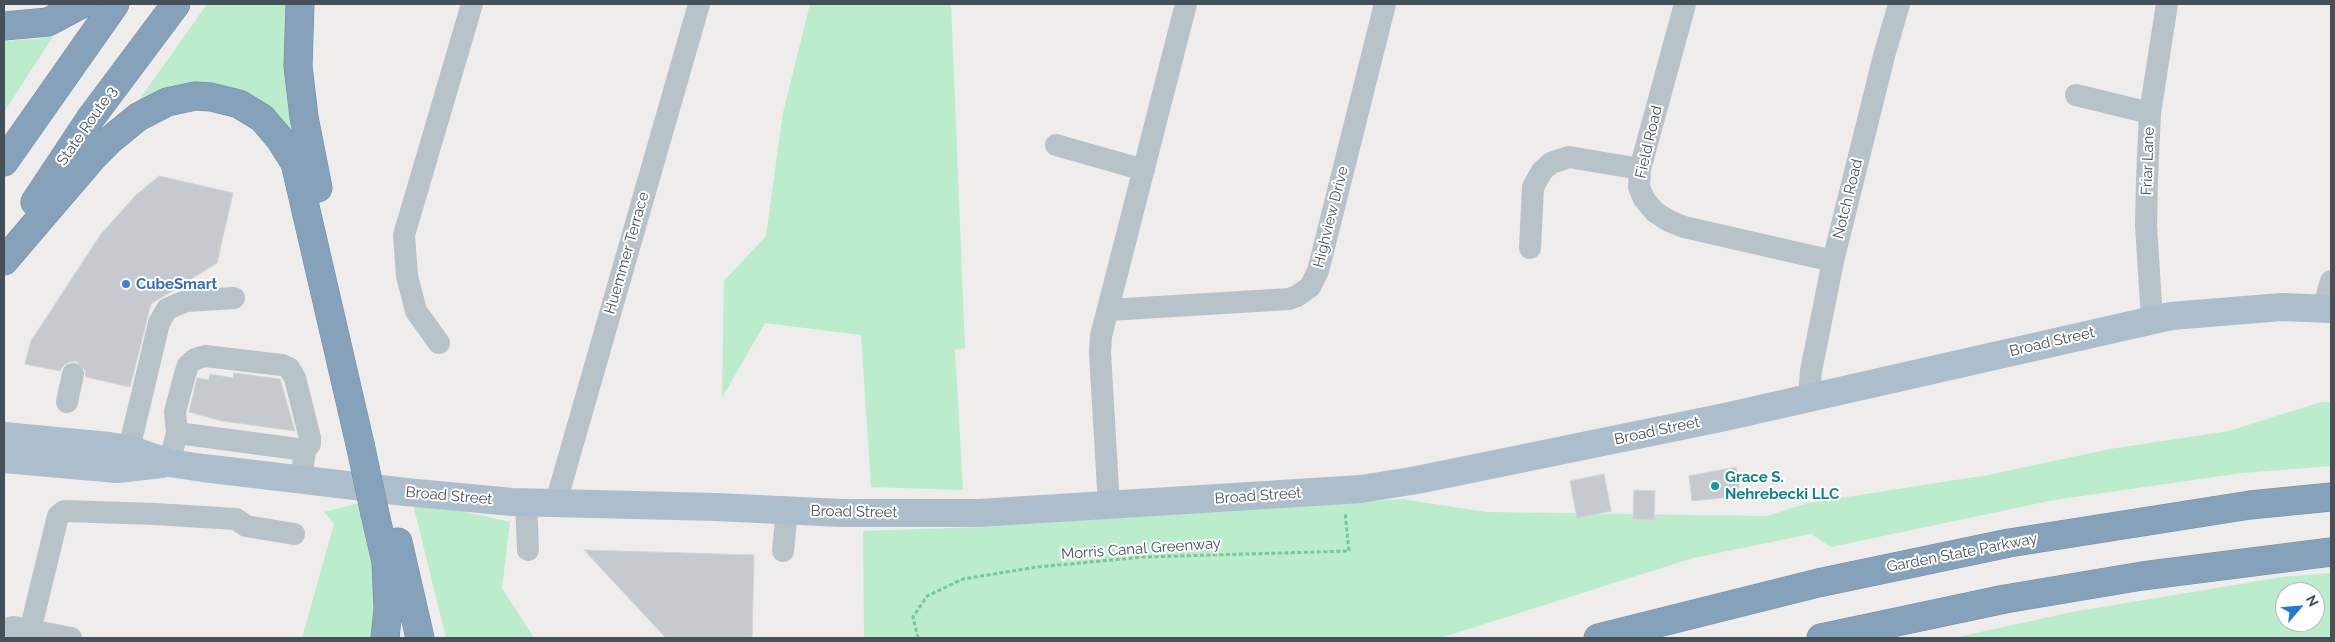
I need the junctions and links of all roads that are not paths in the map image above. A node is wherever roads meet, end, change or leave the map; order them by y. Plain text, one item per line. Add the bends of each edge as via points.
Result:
1 (82, 4) edge
2 (115, 4) edge
3 (176, 4) edge
4 (300, 4) edge
5 (472, 4) edge
6 (699, 4) edge
7 (1186, 4) edge
8 (1385, 4) edge
9 (1685, 4) edge
10 (1900, 4) edge
11 (2167, 4) edge
12 (4, 26) edge
13 (2076, 95) dead end
14 (2150, 113) junction
15 (1056, 145) dead end
16 (4, 162) edge
17 (1640, 169) junction
18 (1144, 170) junction
19 (1530, 248) dead end
20 (4, 252) edge
21 (4, 261) edge
22 (1833, 261) junction
23 (2331, 281) edge
24 (234, 298) dead end
25 (2327, 309) edge
26 (1108, 310) junction
27 (2152, 320) junction
28 (439, 343) dead end
29 (73, 374) dead end
30 (1809, 397) junction
31 (67, 402) dead end
32 (177, 433) junction
33 (4, 444) edge
34 (368, 446) junction
35 (129, 449) junction
36 (305, 450) junction
37 (169, 463) junction
38 (302, 480) junction
39 (2331, 497) edge
40 (526, 502) junction
41 (556, 502) junction
42 (1109, 506) junction
43 (787, 510) junction
44 (384, 515) junction
45 (294, 534) dead end
46 (528, 550) dead end
47 (783, 551) dead end
48 (2331, 552) edge
49 (13, 626) edge
50 (71, 638) edge
51 (385, 638) edge
52 (420, 638) edge
53 (1598, 638) edge
54 (1821, 638) edge

1 - 12 highway via 48,22
2 - 16 highway
3 - 20 highway, State Route 3 via 90,119
4 - 34 highway via 297,48 304,117
5 - 28 street via 404,235 407,276 416,311
6 - 41 street, Huemmer Terrace
7 - 18 street
8 - 26 street, Highview Drive via 1318,271 1310,287 1289,299
9 - 17 street, Field Road
10 - 22 street, Notch Road
11 - 14 street, Friar Lane
13 - 14 street
14 - 27 street, Friar Lane via 2146,225
15 - 18 street
17 - 19 street via 1569,157 1550,163 1533,186
17 - 22 street, Field Road via 1639,187 1644,199 1669,221
18 - 26 street
21 - 34 highway via 93,157 138,117 166,102 195,96 239,104 262,118 294,163
22 - 30 street, Notch Road via 1811,371
23 - 25 street
24 - 35 street via 186,300 166,309 159,323
25 - 27 main road, Broad Street via 2282,307 2214,311
26 - 42 street via 1100,353
27 - 30 main road, Broad Street
29 - 31 street
30 - 42 main road, Broad Street via 1417,480 1344,491
32 - 36 street
32 - 36 street via 175,412 188,365 195,359 205,356 282,365 289,368 295,378 310,438
32 - 37 street
33 - 35 main road, Broad Street via 80,442
33 - 37 main road, Broad Street via 117,469
34 - 44 highway
35 - 37 main road, Broad Street
36 - 38 street
37 - 38 main road, Broad Street
38 - 40 main road, Broad Street
39 - 53 highway, Garden State Parkway via 2250,505 2000,544 1818,583
40 - 41 main road, Broad Street
40 - 46 street
41 - 43 main road, Broad Street
42 - 43 main road, Broad Street via 979,513
43 - 47 street
44 - 51 highway via 388,609
44 - 52 highway
45 - 49 street via 246,526 236,519 64,511 58,516
48 - 54 highway via 2113,580
49 - 50 street

